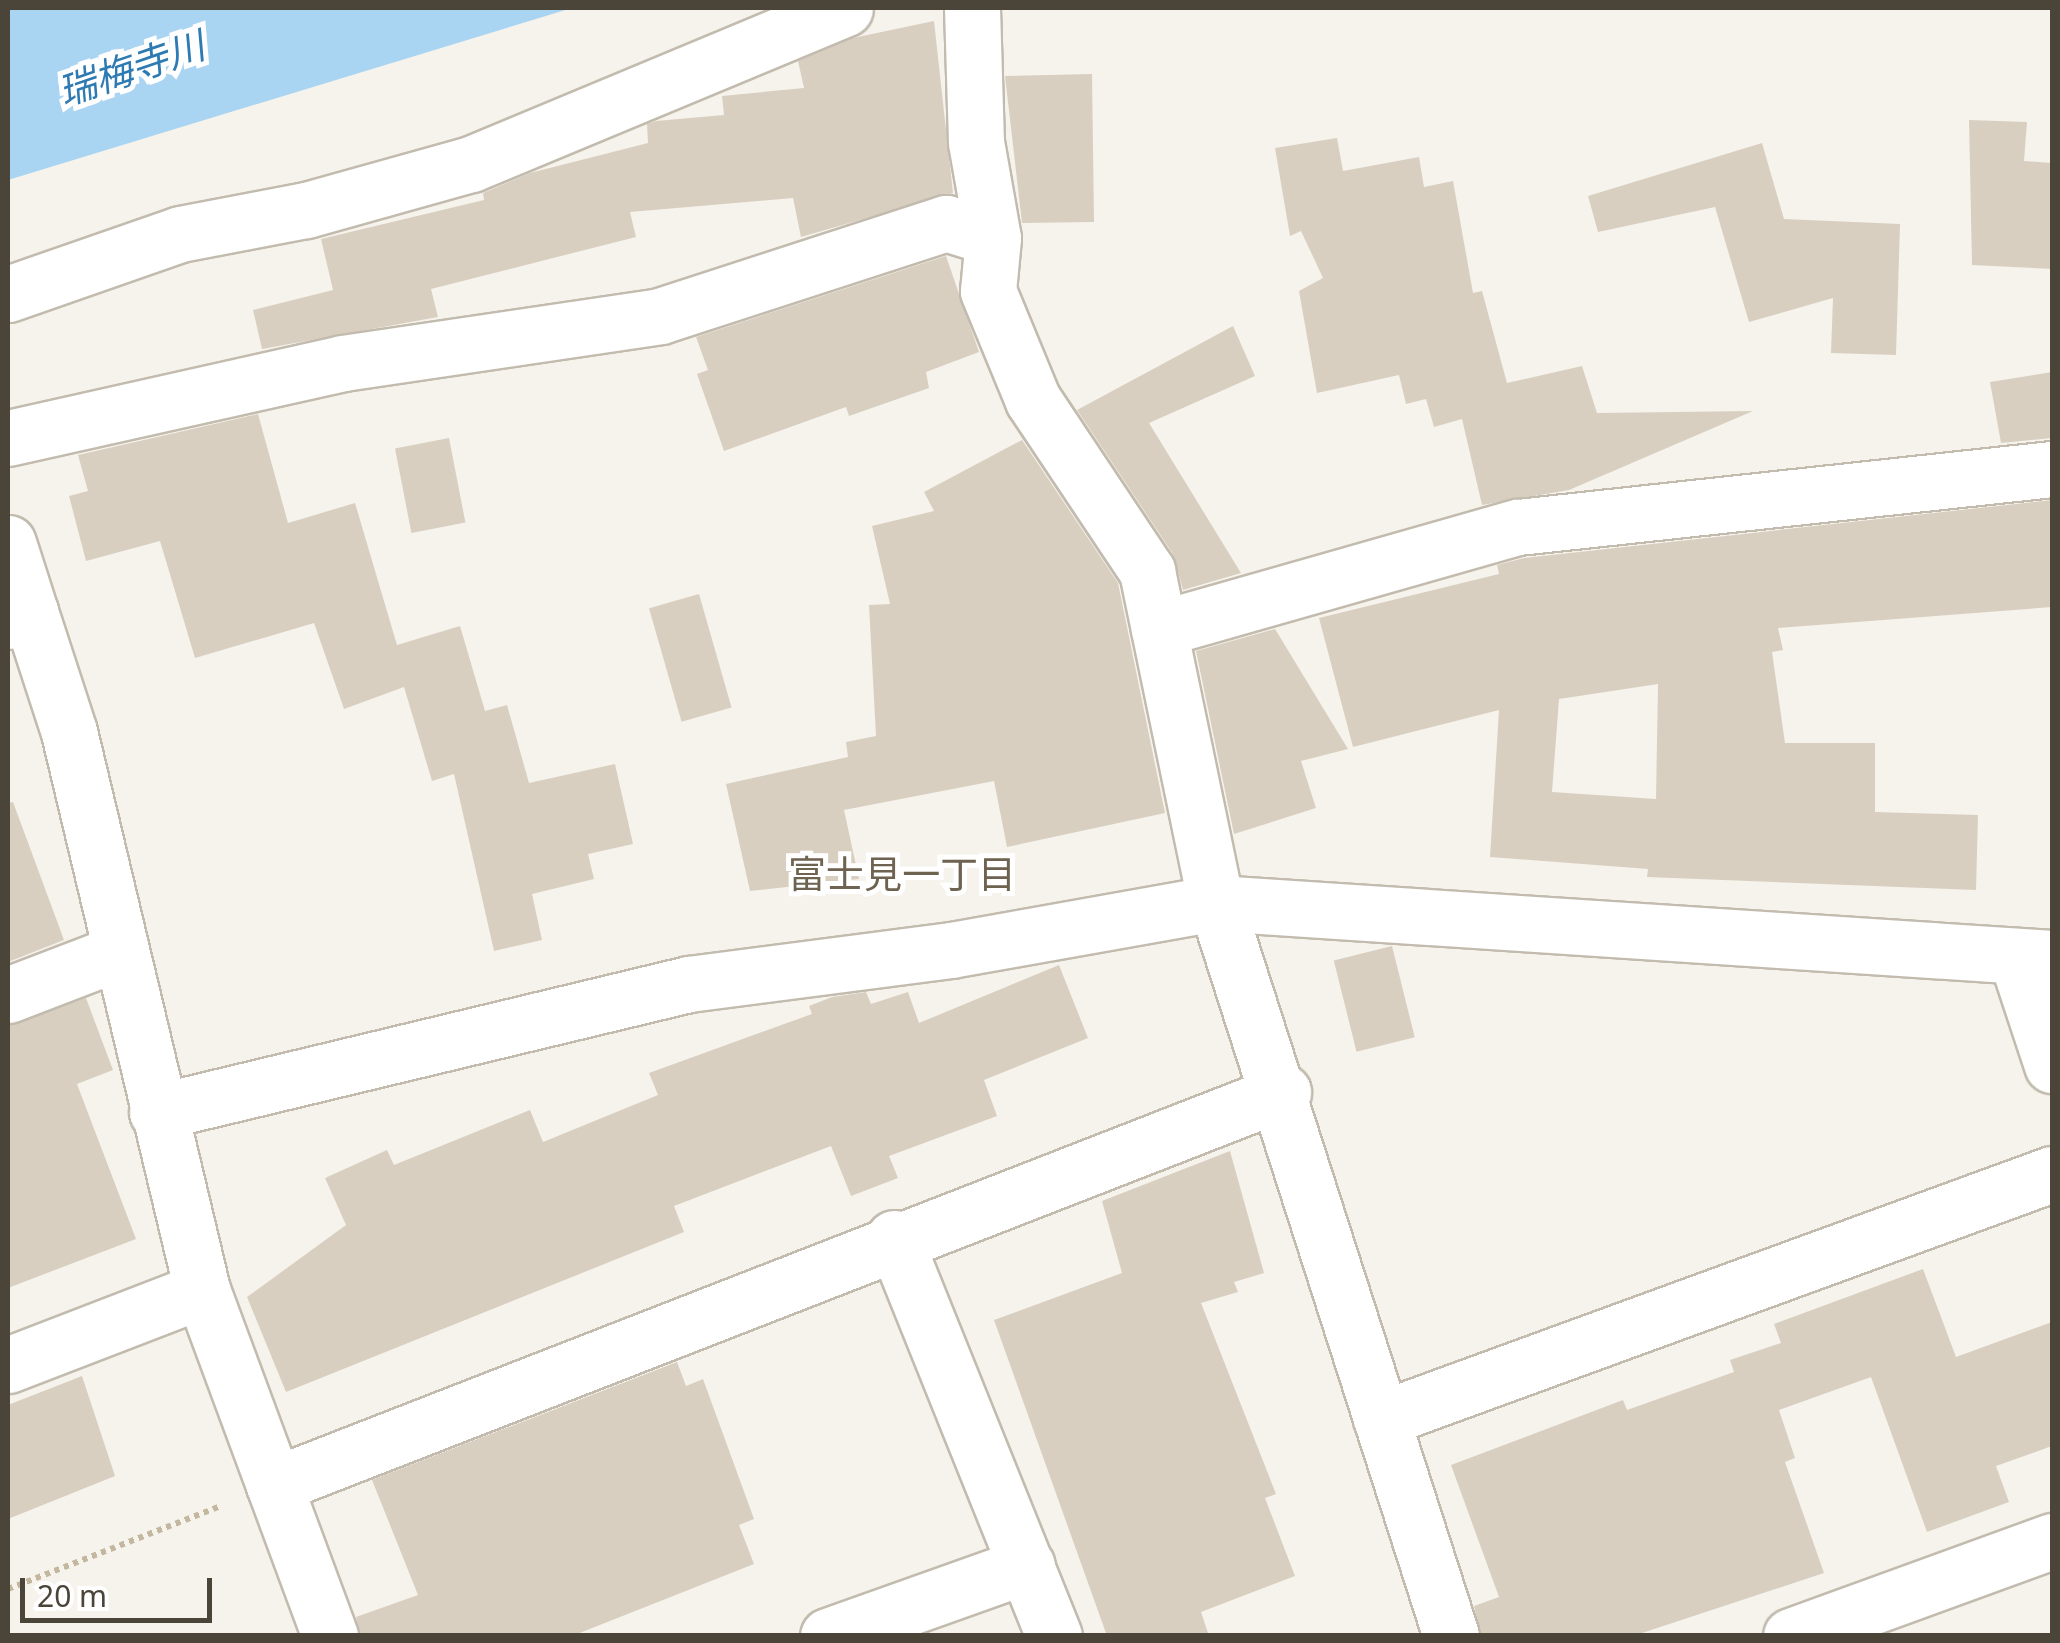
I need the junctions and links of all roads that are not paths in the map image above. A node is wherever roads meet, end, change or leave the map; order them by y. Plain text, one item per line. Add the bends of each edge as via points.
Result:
1 (846, 8) edge
2 (972, 8) edge
3 (992, 238) junction
4 (8, 294) edge
5 (8, 438) edge
6 (2052, 470) edge
7 (8, 543) edge
8 (19, 616) edge
9 (1159, 629) junction
10 (1216, 903) junction
11 (120, 952) junction
12 (2034, 957) edge
13 (8, 995) edge
14 (2052, 1065) edge
15 (1283, 1092) junction
16 (157, 1112) junction
17 (2052, 1174) edge
18 (894, 1238) junction
19 (202, 1290) junction
20 (8, 1365) edge
21 (1381, 1419) junction
22 (274, 1485) junction
23 (2052, 1540) edge
24 (1026, 1565) junction
25 (330, 1636) edge
26 (828, 1636) edge
27 (1054, 1636) edge
28 (1451, 1636) edge
29 (1791, 1636) edge

1 - 4 street via 471,164 306,210 180,234
2 - 3 street via 976,142
3 - 5 street via 946,223 660,316 343,364
3 - 9 street via 988,291 1033,400 1146,571
6 - 9 street via 1518,527
7 - 8 street
8 - 11 street via 69,732
9 - 10 street
10 - 12 street
10 - 15 street
10 - 16 street via 951,950 689,984
11 - 13 street
11 - 16 street
12 - 14 street
15 - 18 street
15 - 21 street
16 - 19 street
17 - 21 street
18 - 22 street
18 - 24 street
19 - 20 street
19 - 22 street
21 - 28 street
22 - 25 street
23 - 29 street
24 - 26 street
24 - 27 street

